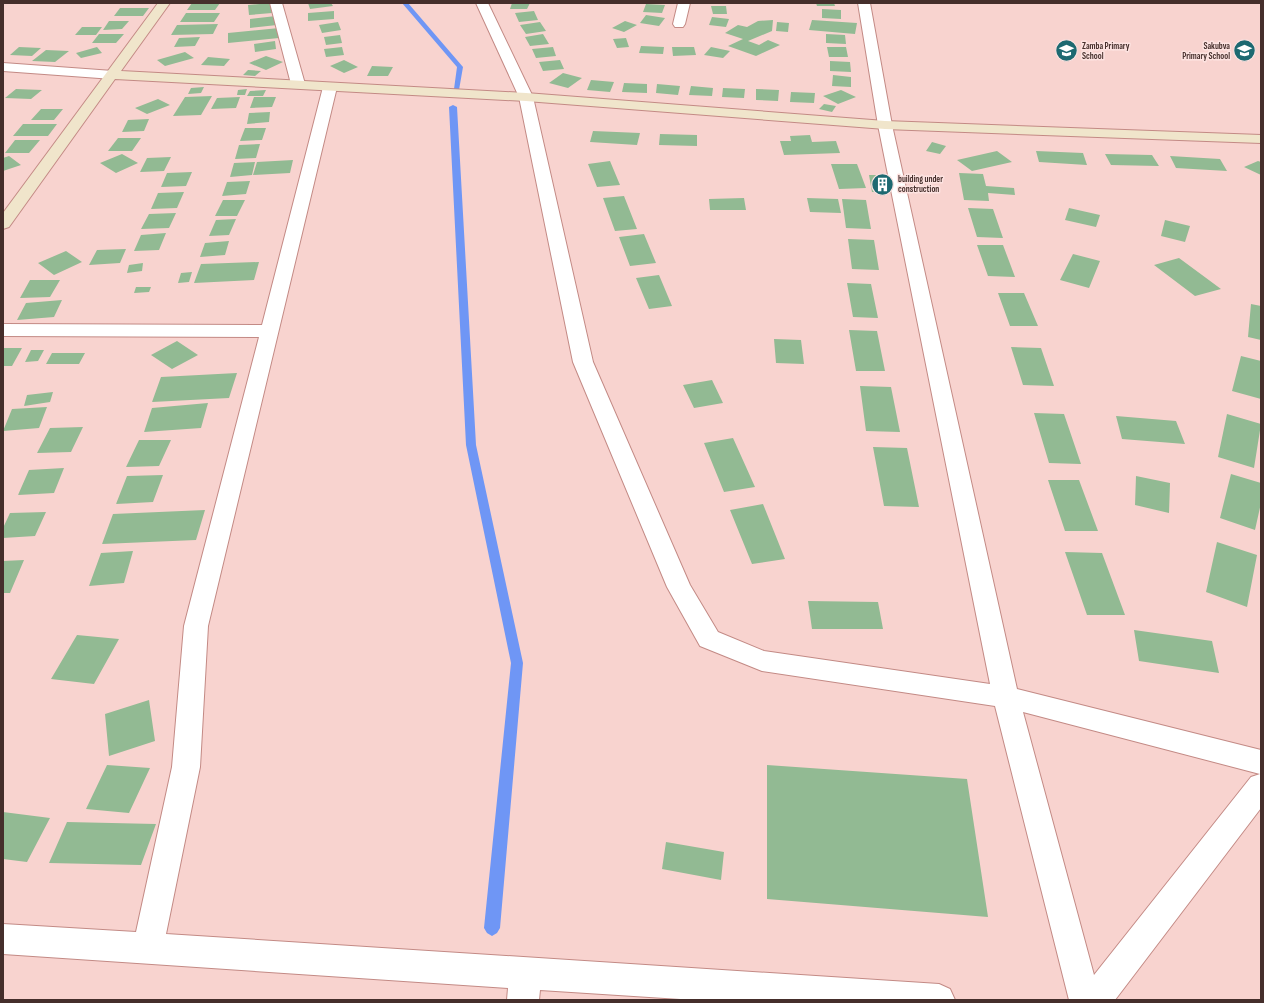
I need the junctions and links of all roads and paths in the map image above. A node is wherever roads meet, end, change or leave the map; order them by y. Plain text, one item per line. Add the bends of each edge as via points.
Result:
1 (164, 3) edge
2 (276, 3) edge
3 (482, 3) edge
4 (684, 3) edge
5 (864, 3) edge
6 (679, 24) dead end
7 (3, 67) edge
8 (113, 75) junction
9 (298, 84) junction
10 (330, 87) junction
11 (526, 97) junction
12 (885, 125) junction
13 (1261, 139) edge
14 (3, 224) edge
15 (3, 330) edge
16 (270, 331) junction
17 (1006, 697) junction
18 (1261, 762) edge
19 (1261, 786) edge
20 (3, 939) edge
21 (148, 948) junction
22 (392, 965) junction
23 (524, 987) edge
24 (940, 1000) edge
25 (1085, 1000) edge
26 (1095, 1000) edge

1 - 8 street
2 - 9 street
3 - 11 street
4 - 6 street
5 - 12 street
7 - 8 street
8 - 9 street
8 - 14 street
9 - 10 street
10 - 11 street
10 - 16 street
11 - 12 street
11 - 17 street via 583,362 679,587 709,639 762,661
12 - 13 street
12 - 17 street
15 - 16 street
16 - 21 street via 196,626 186,767
17 - 18 street
17 - 25 street
19 - 26 street
20 - 21 street
21 - 22 street
22 - 23 street
22 - 24 street
23 - 24 street

